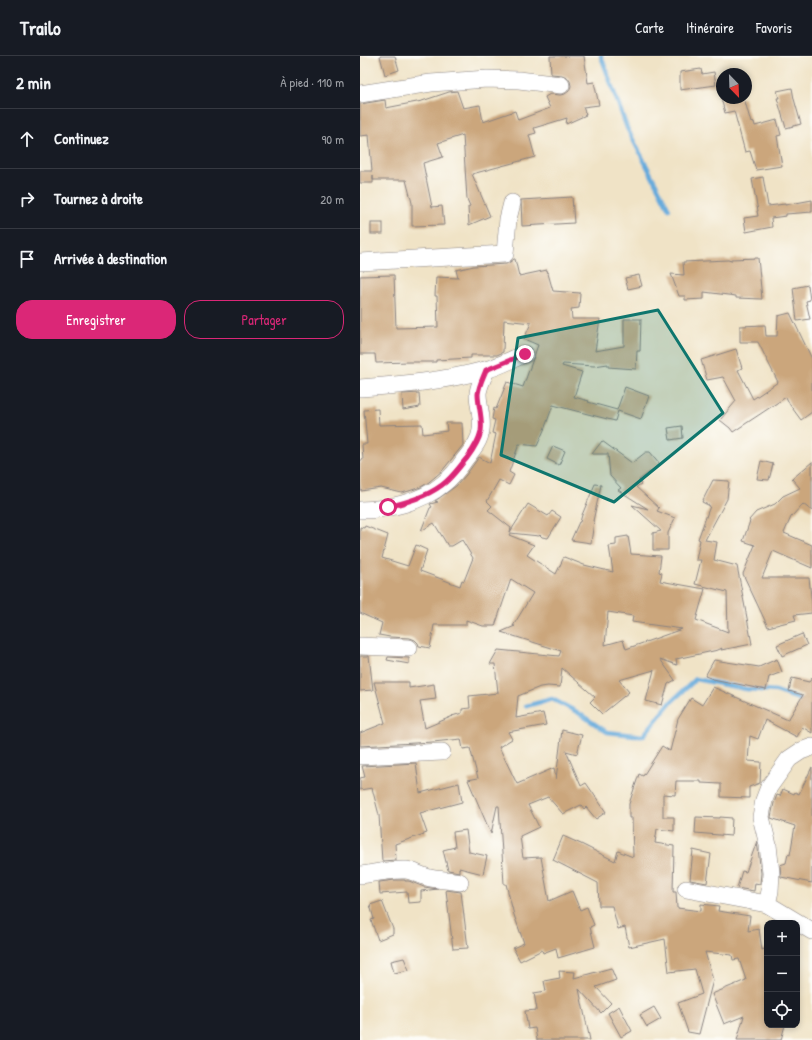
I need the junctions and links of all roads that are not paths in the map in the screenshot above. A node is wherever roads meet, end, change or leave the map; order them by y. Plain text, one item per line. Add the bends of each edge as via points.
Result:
1 (561, 86) dead end
2 (360, 94) edge
3 (512, 203) dead end
4 (360, 262) edge
5 (525, 354) dead end
6 (486, 370) junction
7 (360, 388) edge
8 (360, 510) edge
9 (360, 646) edge
10 (409, 648) dead end
11 (812, 747) edge
12 (442, 752) dead end
13 (360, 756) edge
14 (360, 875) edge
15 (460, 882) dead end
16 (686, 889) dead end
17 (767, 904) junction
18 (812, 931) edge

1 - 2 street via 519,80 487,79 431,83
3 - 4 street via 505,254
5 - 6 street
6 - 7 street via 399,386
6 - 8 street via 478,394 481,429 479,438 450,478 430,493 409,502
9 - 10 street
11 - 17 street via 788,759 769,787 764,800 761,817 771,873
12 - 13 street
14 - 15 street via 407,870
16 - 17 street
17 - 18 street

